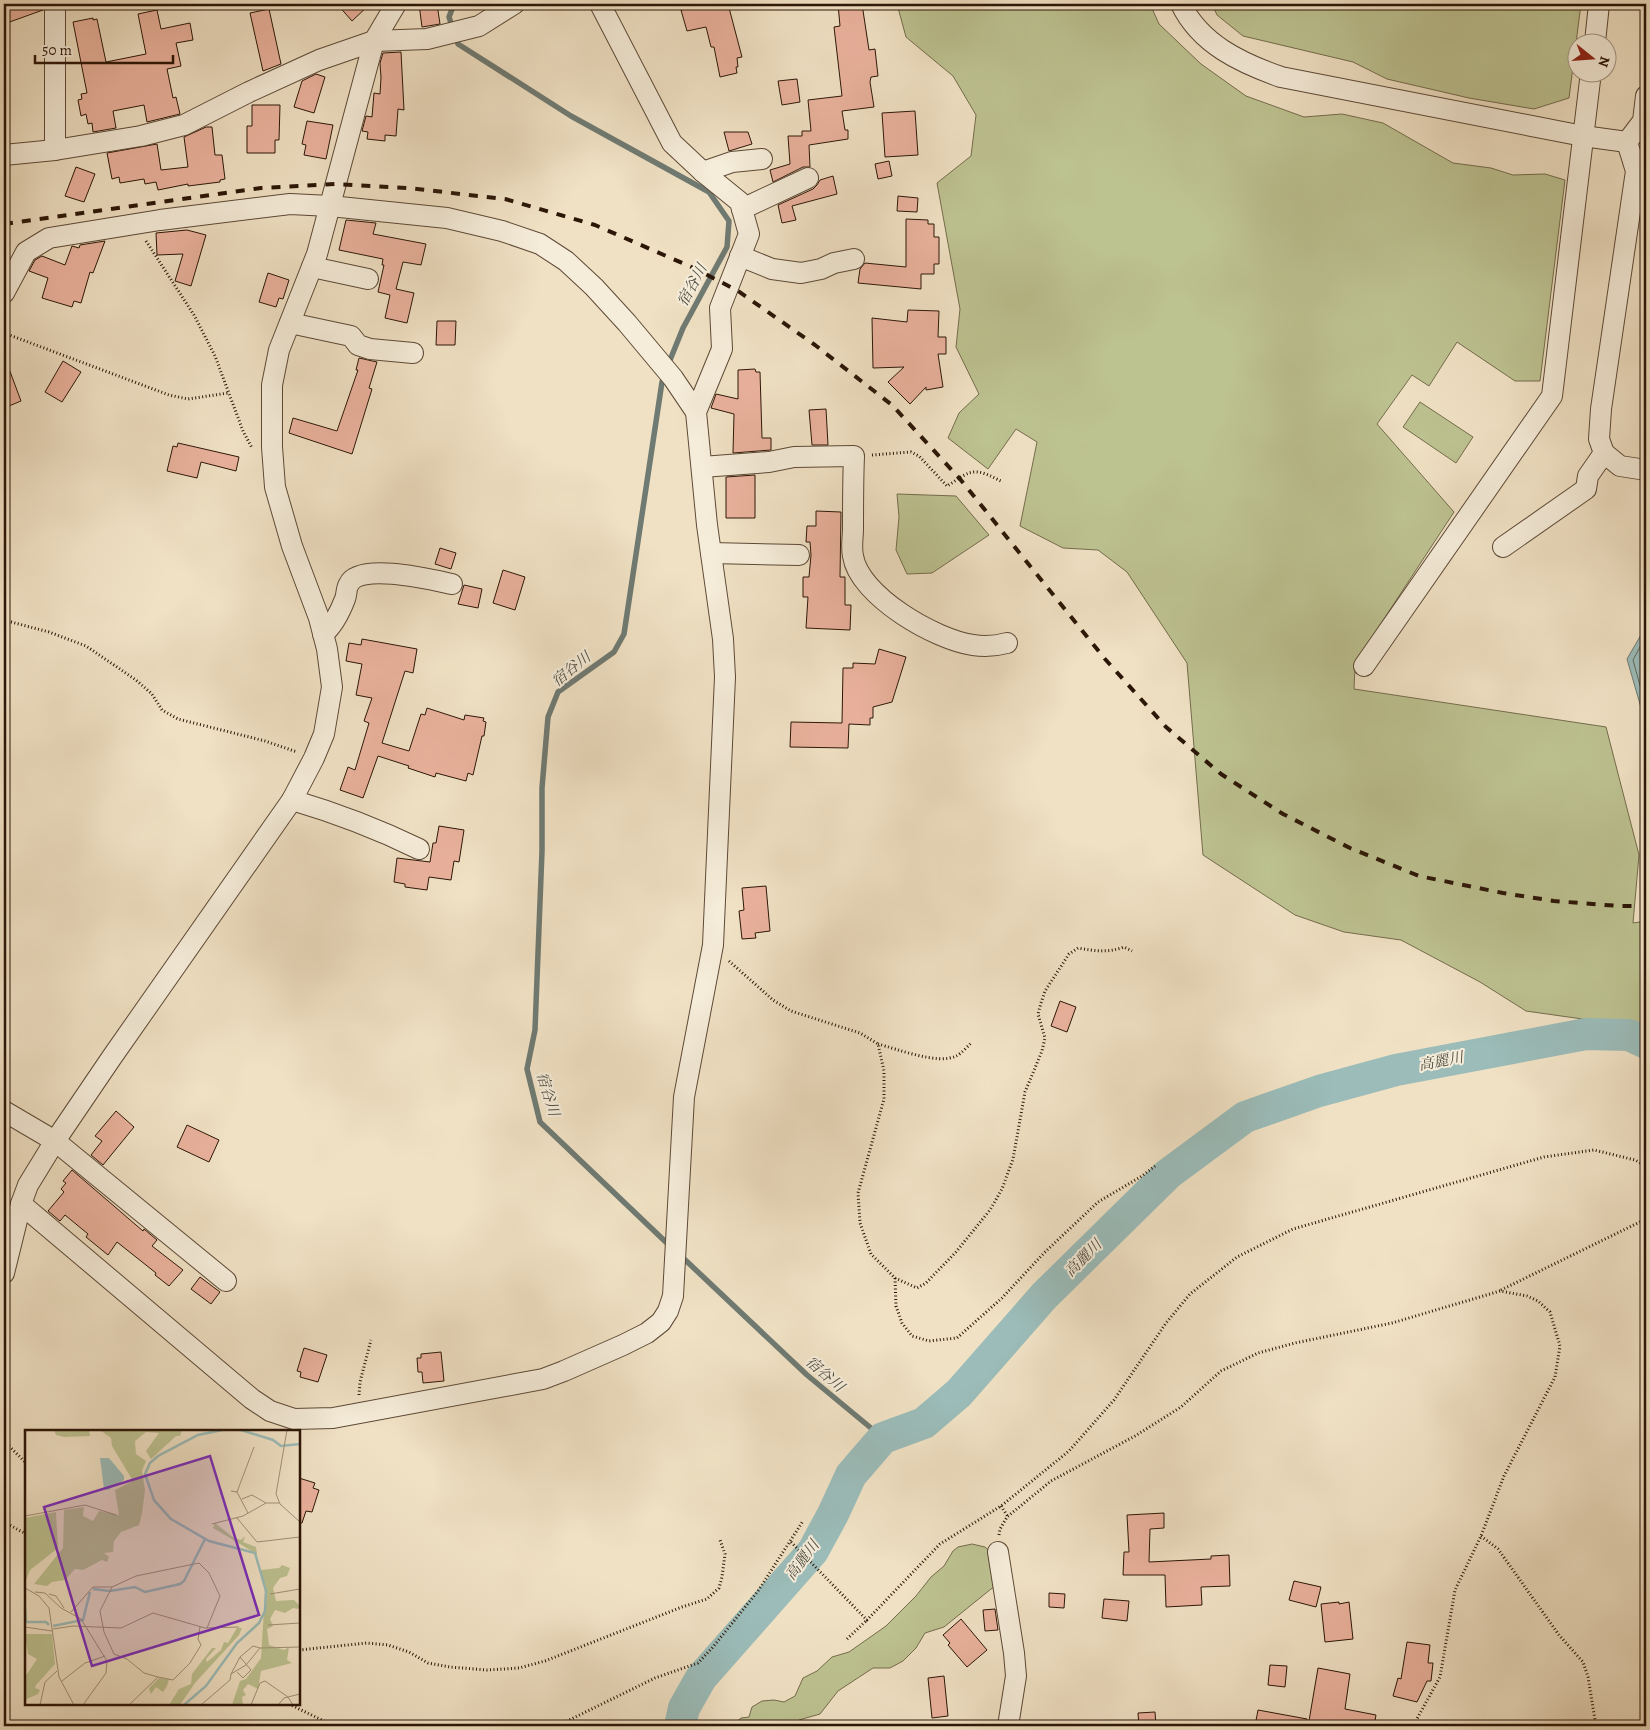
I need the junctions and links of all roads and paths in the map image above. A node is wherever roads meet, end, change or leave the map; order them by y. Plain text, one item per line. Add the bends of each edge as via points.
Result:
1 (55, 4) edge
2 (396, 4) edge
3 (514, 4) edge
4 (600, 4) edge
5 (1181, 4) edge
6 (1599, 4) edge
7 (1596, 32) edge
8 (374, 41) junction
9 (1590, 82) edge
10 (1646, 96) edge
11 (1645, 123) edge
12 (1583, 136) junction
13 (1628, 142) junction
14 (55, 150) junction
15 (4, 155) edge
16 (762, 158) dead end
17 (1643, 168) edge
18 (703, 172) junction
19 (808, 178) dead end
20 (330, 206) junction
21 (742, 209) junction
22 (135, 224) junction
23 (740, 256) junction
24 (854, 259) dead end
25 (312, 267) junction
26 (368, 279) dead end
27 (4, 293) edge
28 (290, 323) junction
29 (4, 333) edge
30 (413, 354) dead end
31 (228, 393) junction
32 (696, 412) junction
33 (1604, 453) junction
34 (257, 456) dead end
35 (854, 456) junction
36 (702, 467) junction
37 (1646, 470) edge
38 (1001, 481) dead end
39 (1503, 546) dead end
40 (711, 553) junction
41 (799, 554) dead end
42 (452, 584) dead end
43 (4, 622) edge
44 (323, 634) junction
45 (1007, 643) dead end
46 (1364, 666) dead end
47 (314, 758) junction
48 (292, 800) junction
49 (419, 849) dead end
50 (713, 945) junction
51 (1132, 951) dead end
52 (878, 1044) junction
53 (971, 1044) dead end
54 (4, 1111) edge
55 (56, 1141) junction
56 (1155, 1166) dead end
57 (1646, 1166) edge
58 (21, 1204) junction
59 (1646, 1219) edge
60 (4, 1273) edge
61 (895, 1278) junction
62 (226, 1282) dead end
63 (1500, 1291) junction
64 (371, 1340) dead end
65 (358, 1414) junction
66 (4, 1441) edge
67 (25, 1462) edge
68 (1001, 1506) junction
69 (1008, 1516) junction
70 (803, 1521) dead end
71 (4, 1522) edge
72 (25, 1533) edge
73 (1481, 1536) junction
74 (720, 1540) dead end
75 (791, 1542) junction
76 (998, 1552) joint
77 (867, 1620) junction
78 (847, 1639) dead end
79 (300, 1650) edge
80 (290, 1705) edge
81 (334, 1726) edge
82 (557, 1726) edge
83 (1008, 1726) edge
84 (1413, 1726) edge
85 (1596, 1726) edge

1 - 14 street
2 - 8 street
3 - 8 street via 479,26 428,39
4 - 18 street via 672,143
5 - 12 street via 1199,30 1215,45 1252,67 1281,77
6 - 7 street
8 - 14 street via 319,60 184,125 141,136
8 - 20 street
9 - 12 street
10 - 11 street
11 - 13 street
12 - 13 street
12 - 46 street via 1552,396
13 - 17 street
14 - 15 street
16 - 18 street via 732,162
17 - 33 street via 1601,409 1599,439
18 - 21 street via 740,202
19 - 21 street
20 - 22 street via 290,204
20 - 25 street
20 - 32 street via 447,218 540,244 566,261 594,287 673,378
21 - 23 street via 749,234
22 - 27 street via 49,238 26,252
22 - 31 path via 194,316 215,356
23 - 24 street via 772,269 801,273
23 - 32 street via 720,308 722,350
25 - 26 street
25 - 28 street
28 - 30 street via 351,336 358,345 370,349
28 - 44 street via 279,350 272,385 275,487
29 - 31 path via 178,397 188,399
31 - 34 path
32 - 36 street
33 - 37 street via 1620,466
33 - 39 street via 1588,476 1586,490
35 - 36 street via 794,457
35 - 38 path via 910,452 919,456 947,486 969,473 988,475
35 - 45 street via 853,556 862,580 883,602 947,638 972,645
36 - 40 street
40 - 41 street
40 - 50 street via 725,677
42 - 44 street via 407,576 365,573 357,576 349,582 337,617
43 - 47 path via 49,632 86,646 147,689 162,710 178,718
44 - 47 street via 332,687 324,734
47 - 48 street
48 - 49 street via 340,814
48 - 55 street
50 - 52 path via 773,1000 791,1011 860,1033
50 - 65 street via 684,1097 674,1296 661,1322 623,1345 543,1379
51 - 61 path via 1124,948 1113,952 1078,948 1069,954 1041,1003 1038,1014 1044,1038 1042,1052 1025,1092 1013,1160 1002,1189 990,1210 926,1283 917,1288
52 - 53 path via 939,1059 956,1057
52 - 61 path via 884,1071 884,1098 858,1193 860,1223 871,1254
54 - 55 street
55 - 58 street via 28,1185
55 - 62 street
56 - 61 path via 1098,1202 957,1338 929,1341 912,1336 902,1324 896,1306
57 - 68 path via 1594,1150 1544,1157 1293,1229 1237,1257 1190,1294 1166,1323 1114,1400 1069,1450
58 - 60 street
58 - 65 street via 270,1411 294,1419
59 - 63 path
63 - 69 path via 1392,1323 1258,1353 1221,1371 1182,1407 1143,1432 1051,1481
63 - 73 path via 1527,1296 1550,1312 1560,1346 1555,1377 1504,1476
64 - 65 path via 360,1382
66 - 67 path
68 - 69 path
68 - 77 path via 940,1544
69 - 76 path via 1000,1529
70 - 75 path
71 - 72 path
73 - 84 path via 1455,1590 1440,1677
73 - 85 path via 1498,1549 1559,1635 1583,1662
74 - 79 path via 725,1554 722,1577 719,1588 707,1599 519,1668 450,1667 428,1663 388,1645 367,1643
75 - 77 path
75 - 82 path via 758,1591 698,1662 655,1678
76 - 83 street via 1016,1676
77 - 78 path
80 - 81 path

